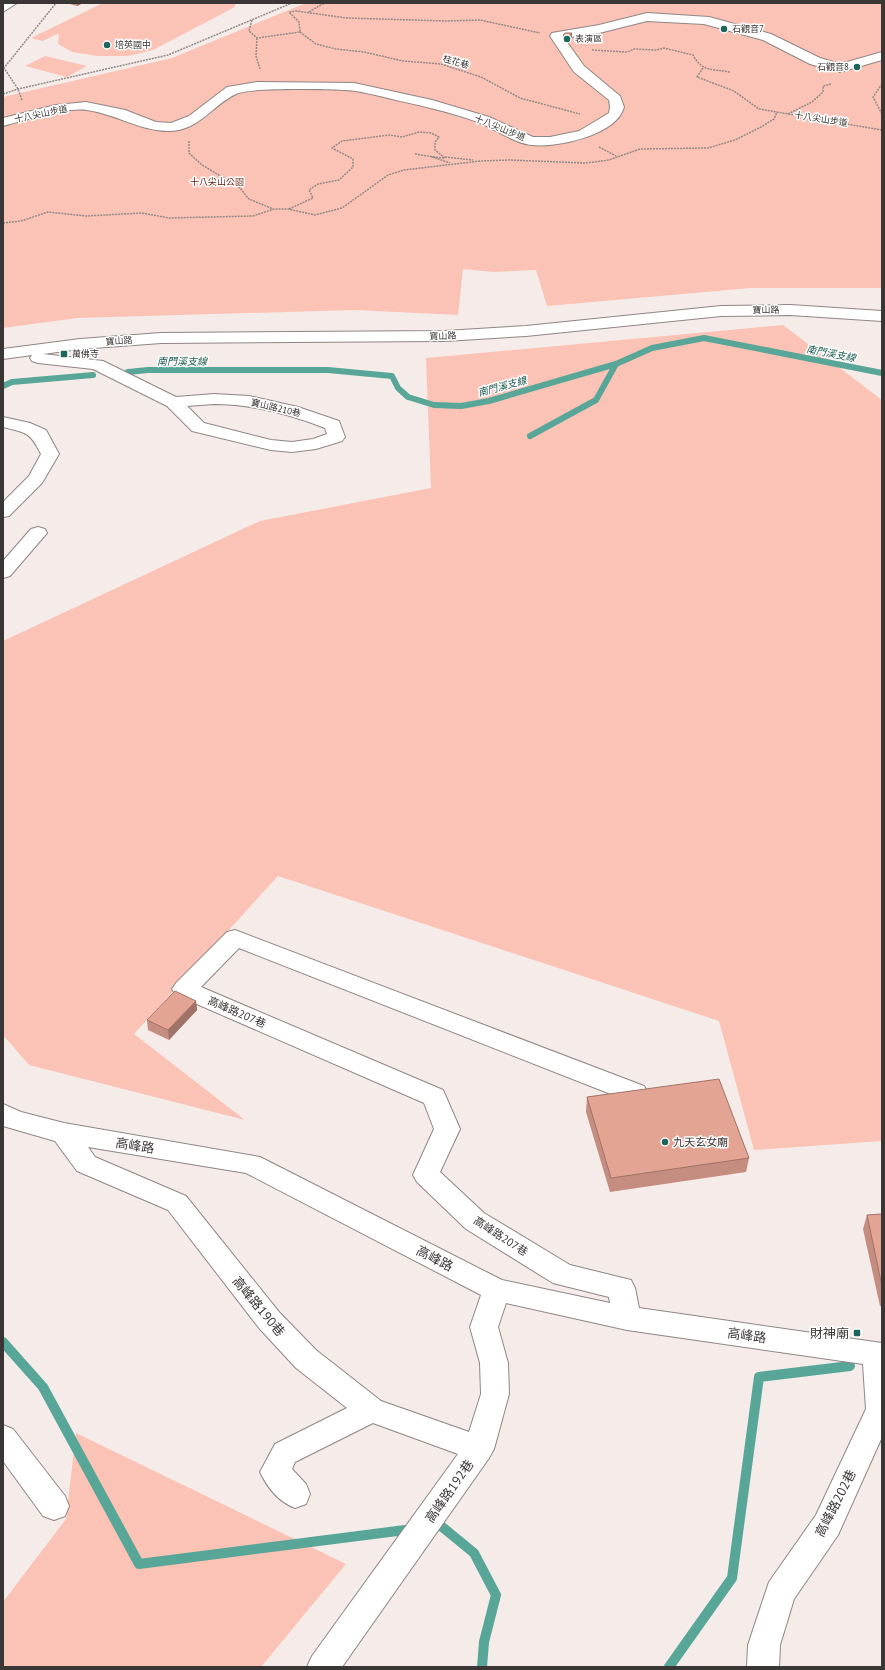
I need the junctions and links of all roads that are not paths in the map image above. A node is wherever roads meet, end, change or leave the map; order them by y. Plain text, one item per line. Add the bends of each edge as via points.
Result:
1 (11, 3) edge
2 (3, 8) edge
3 (882, 56) edge
4 (3, 122) edge
5 (882, 304) edge
6 (882, 316) edge
7 (3, 339) edge
8 (11, 353) edge
9 (173, 402) junction
10 (3, 422) edge
11 (3, 512) edge
12 (38, 533) dead end
13 (3, 572) edge
14 (635, 1093) edge
15 (3, 1114) edge
16 (64, 1133) junction
17 (497, 1290) junction
18 (628, 1318) junction
19 (879, 1355) edge
20 (371, 1410) junction
21 (3, 1438) edge
22 (479, 1449) junction
23 (295, 1494) dead end
24 (54, 1506) dead end
25 (323, 1667) edge
26 (763, 1667) edge

1 - 2 street
3 - 4 street, 十八尖山步道 via 840,68 815,61 767,37 705,20 648,17 556,36 579,68 615,99 617,107 615,115 583,134 550,141 531,141 484,120 427,103 354,87 257,86 232,90 194,119 172,127 154,126 120,113 86,106 56,109
5 - 7 street, 寶山路 via 715,300 496,321 415,324 147,325
6 - 8 street, 寶山路 via 790,310 721,311 526,331 445,336 161,338 80,344
8 - 9 street, 寶山路210巷 via 31,358 97,364
9 - 9 street, 寶山路210巷 via 198,427 271,445 292,447 316,444 336,437 333,425 295,411 261,403 220,398
10 - 11 street via 40,434 50,454 36,479
12 - 13 street
14 - 18 street, 高峰路207巷 via 235,938 184,989 434,1097 447,1129 426,1175 475,1221 562,1275 621,1288
15 - 16 street, 高峰路 via 14,1120
16 - 17 street, 高峰路 via 251,1164
16 - 20 street, 高峰路190巷 via 86,1164 177,1203 269,1320 306,1359
17 - 18 street, 高峰路
17 - 22 street, 高峰路192巷 via 484,1327 494,1363 495,1394
18 - 19 street, 高峰路
19 - 26 street, 高峰路202巷 via 880,1409 827,1525 780,1592 764,1645
20 - 22 street, 高峰路190巷
20 - 23 street via 285,1453 275,1472
21 - 24 street
22 - 25 street, 高峰路192巷

